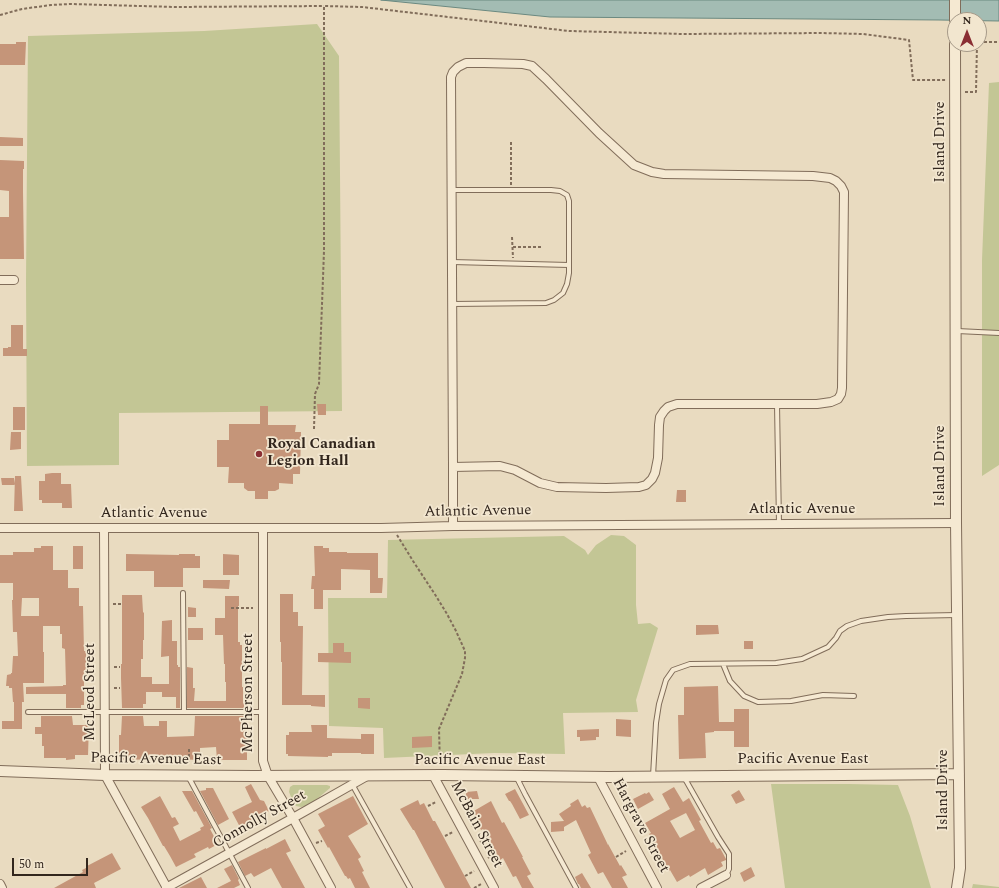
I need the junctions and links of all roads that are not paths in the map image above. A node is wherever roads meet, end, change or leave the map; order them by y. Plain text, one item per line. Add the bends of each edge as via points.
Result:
1 (955, 0) edge
2 (955, 12) edge
3 (955, 52) edge
4 (451, 190) junction
5 (452, 262) junction
6 (568, 265) junction
7 (0, 280) edge
8 (14, 280) dead end
9 (452, 304) junction
10 (956, 330) junction
11 (999, 332) edge
12 (777, 403) junction
13 (453, 467) junction
14 (956, 523) junction
15 (780, 524) junction
16 (453, 526) junction
17 (0, 528) edge
18 (104, 528) junction
19 (263, 529) junction
20 (183, 593) dead end
21 (958, 615) junction
22 (723, 664) junction
23 (854, 696) dead end
24 (28, 712) dead end
25 (105, 712) junction
26 (184, 712) junction
27 (263, 712) junction
28 (0, 771) edge
29 (959, 774) junction
30 (105, 775) junction
31 (437, 775) junction
32 (188, 776) junction
33 (268, 776) junction
34 (367, 776) junction
35 (516, 776) junction
36 (652, 776) junction
37 (684, 776) junction
38 (598, 777) junction
39 (352, 784) junction
40 (293, 818) junction
41 (229, 853) junction
42 (726, 875) joint
43 (0, 884) edge
44 (2, 888) edge
45 (166, 888) edge
46 (248, 888) edge
47 (331, 888) edge
48 (410, 888) edge
49 (494, 888) edge
50 (576, 888) edge
51 (657, 888) edge
52 (701, 888) edge
53 (957, 888) edge

1 - 2 street
3 - 10 street, Island Drive
4 - 5 street
4 - 6 lane via 551,190 567,195
4 - 12 street via 451,76 458,67 466,63 532,66 634,165 652,172 830,178 841,186 844,192 841,394 831,402 817,404
5 - 6 lane
5 - 9 street
6 - 9 lane via 567,284 563,292 546,303
7 - 8 street
9 - 13 street
10 - 11 lane
10 - 14 street, Island Drive
12 - 13 street via 677,404 668,407 660,416 655,473 646,485 638,488 557,487 540,483 515,470 500,466
12 - 15 lane
13 - 16 street
14 - 15 street, Atlantic Avenue
14 - 21 street, Island Drive
15 - 16 street, Atlantic Avenue
16 - 19 street, Atlantic Avenue
17 - 18 street, Atlantic Avenue
18 - 19 street, Atlantic Avenue
18 - 25 street, McLeod Street
19 - 27 street, McPherson Street
20 - 26 lane
21 - 22 lane via 888,617 861,621 840,631 828,647 802,659 776,663
21 - 29 street, Island Drive
22 - 23 lane via 730,682 744,696 758,702 791,702 824,695
22 - 36 lane via 690,664 673,670 666,680 656,723
24 - 25 lane
25 - 26 lane
25 - 30 street, McLeod Street
26 - 27 lane
27 - 33 street, McPherson Street via 263,761
28 - 30 street, Pacific Avenue East
29 - 37 street, Pacific Avenue East
29 - 53 street, Island Drive via 960,868
30 - 32 street, Pacific Avenue East
30 - 45 street, McLeod Street
31 - 34 street, Pacific Avenue East
31 - 35 street, Pacific Avenue East
31 - 49 street, McBain Street
32 - 33 street, Pacific Avenue East
32 - 41 lane
33 - 34 street, Pacific Avenue East
33 - 40 street, McPherson Street
34 - 39 street, Connolly Street
35 - 38 street, Pacific Avenue East
35 - 50 lane
36 - 37 street, Pacific Avenue East
36 - 38 street, Pacific Avenue East
37 - 42 lane via 729,854 729,869
38 - 51 street, Hargrave Street
39 - 40 street, Connolly Street
39 - 48 lane
40 - 41 street, Connolly Street
40 - 47 street, McPherson Street
41 - 45 street, Connolly Street
41 - 46 lane
42 - 52 street
43 - 44 street

